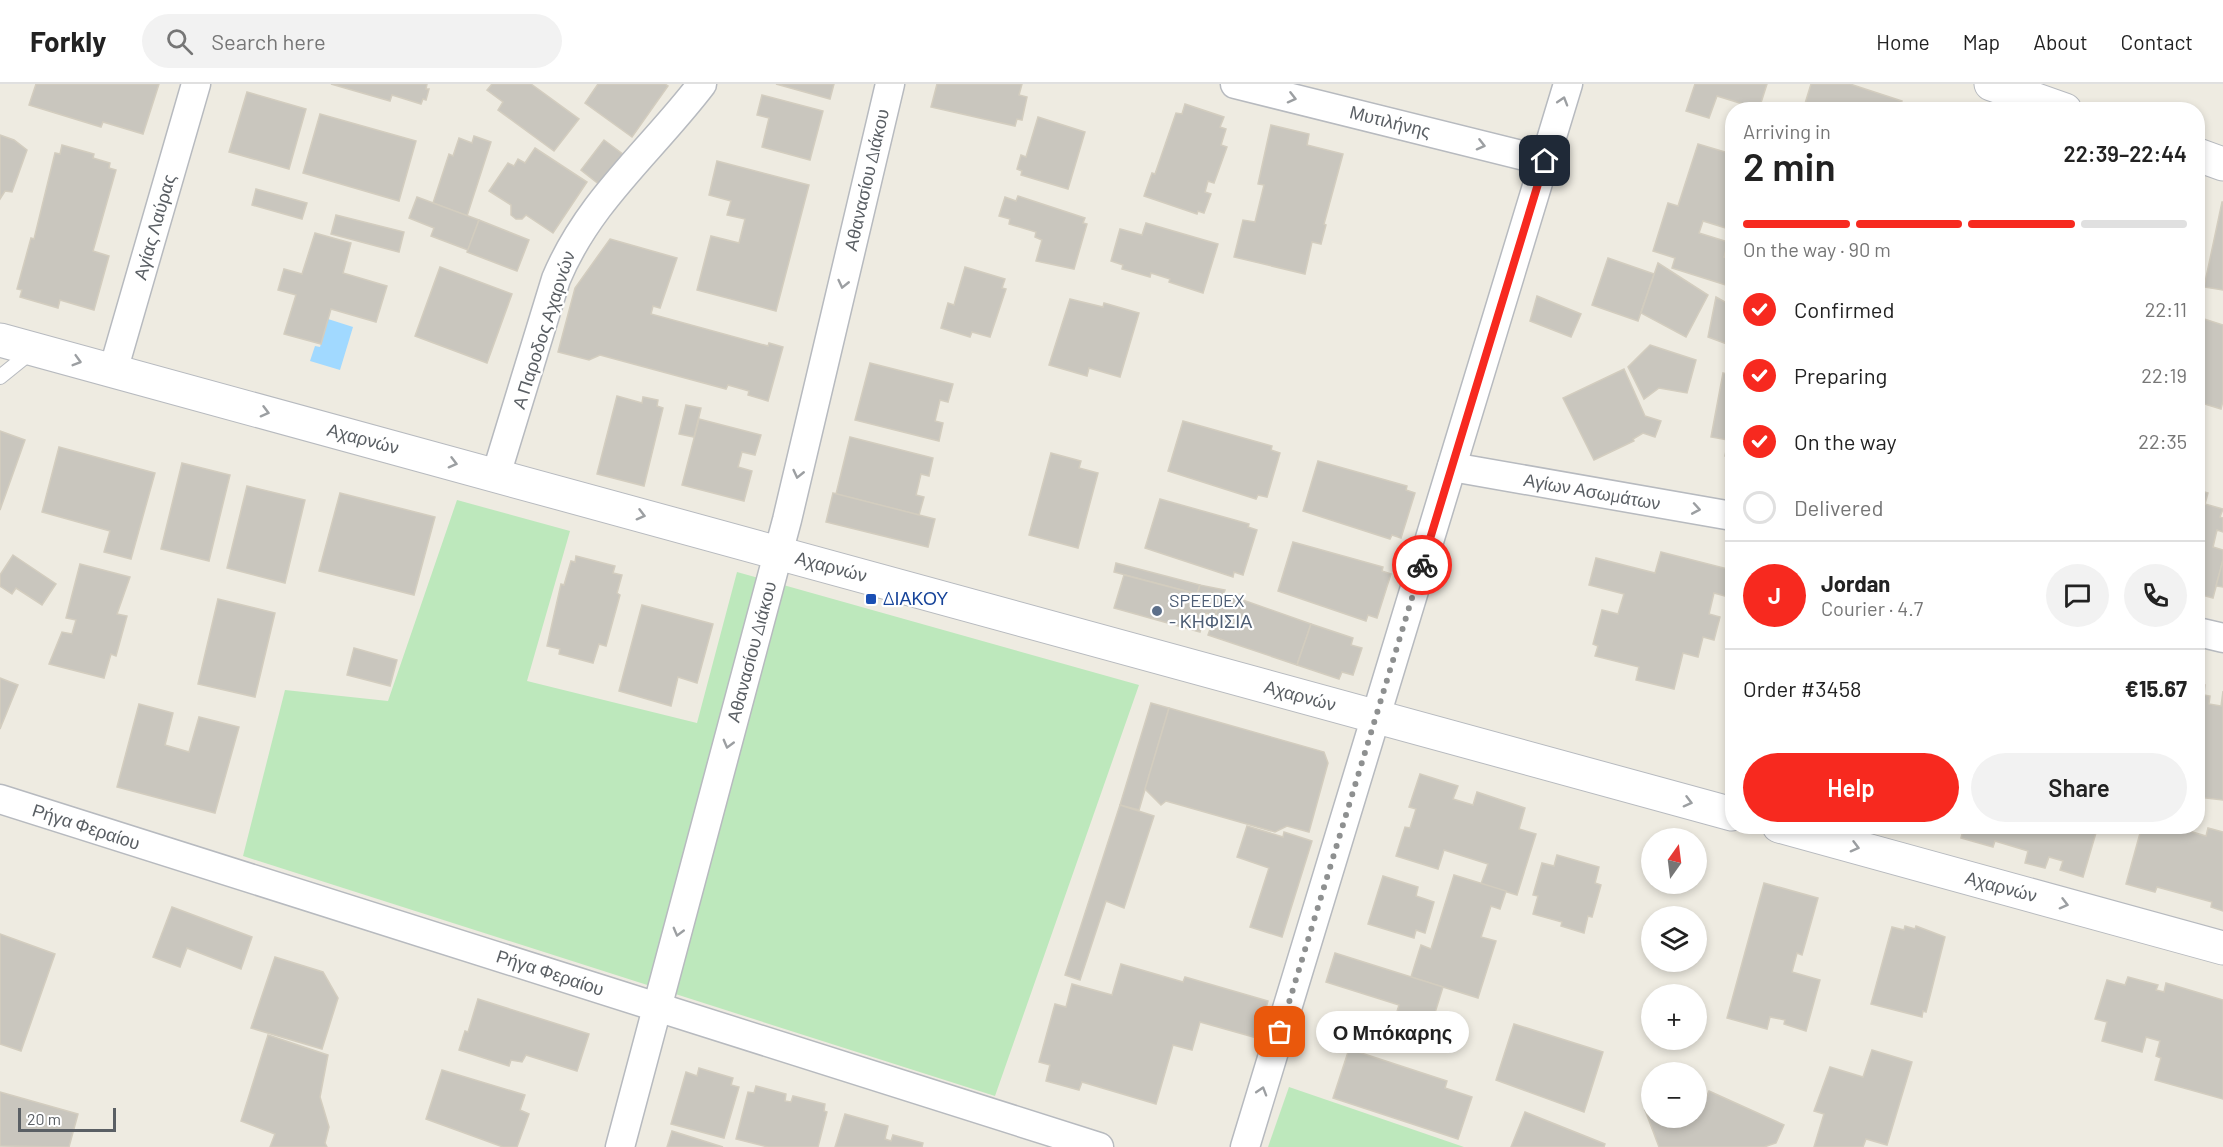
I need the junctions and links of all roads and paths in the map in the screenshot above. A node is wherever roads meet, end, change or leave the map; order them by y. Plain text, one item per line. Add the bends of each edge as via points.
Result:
1 (196, 84) edge
2 (702, 84) edge
3 (890, 84) edge
4 (1235, 84) edge
5 (1568, 84) edge
6 (1991, 84) edge
7 (2042, 102) edge
8 (2205, 158) edge
9 (1545, 161) junction
10 (2223, 164) edge
11 (0, 340) edge
12 (35, 349) junction
13 (113, 371) junction
14 (0, 377) edge
15 (1452, 467) junction
16 (496, 475) junction
17 (1725, 515) edge
18 (778, 553) junction
19 (2205, 634) edge
20 (2223, 638) edge
21 (1376, 716) junction
22 (0, 799) edge
23 (1725, 812) edge
24 (1808, 834) edge
25 (2223, 948) edge
26 (658, 1007) junction
27 (620, 1147) edge
28 (1099, 1147) edge
29 (1245, 1147) edge

1 - 13 street, Αγίας Λαύρας
2 - 16 street, Α Παροδος Αχαρνών via 596,208 569,248
3 -> 18 street, Αθανασίου Διάκου
4 -> 9 street, Μυτιλήνης
9 -> 5 street
6 - 7 street
8 - 10 street
9 - 15 street
11 - 12 street, Αχαρνών
12 -> 13 street, Αχαρνών
12 - 14 lane
13 -> 16 street, Αχαρνών
15 -> 17 street, Αγίων Ασωμάτων
15 - 21 street
16 -> 18 street, Αχαρνών
18 - 21 street, Αχαρνών
18 -> 26 street, Αθανασίου Διάκου
19 - 20 street
21 -> 23 street, Αχαρνών
29 -> 21 street
22 - 26 street, Ρήγα Φεραίου
24 -> 25 street, Αχαρνών
26 - 27 street, Αθανασίου Διάκου
26 - 28 street, Ρήγα Φεραίου

